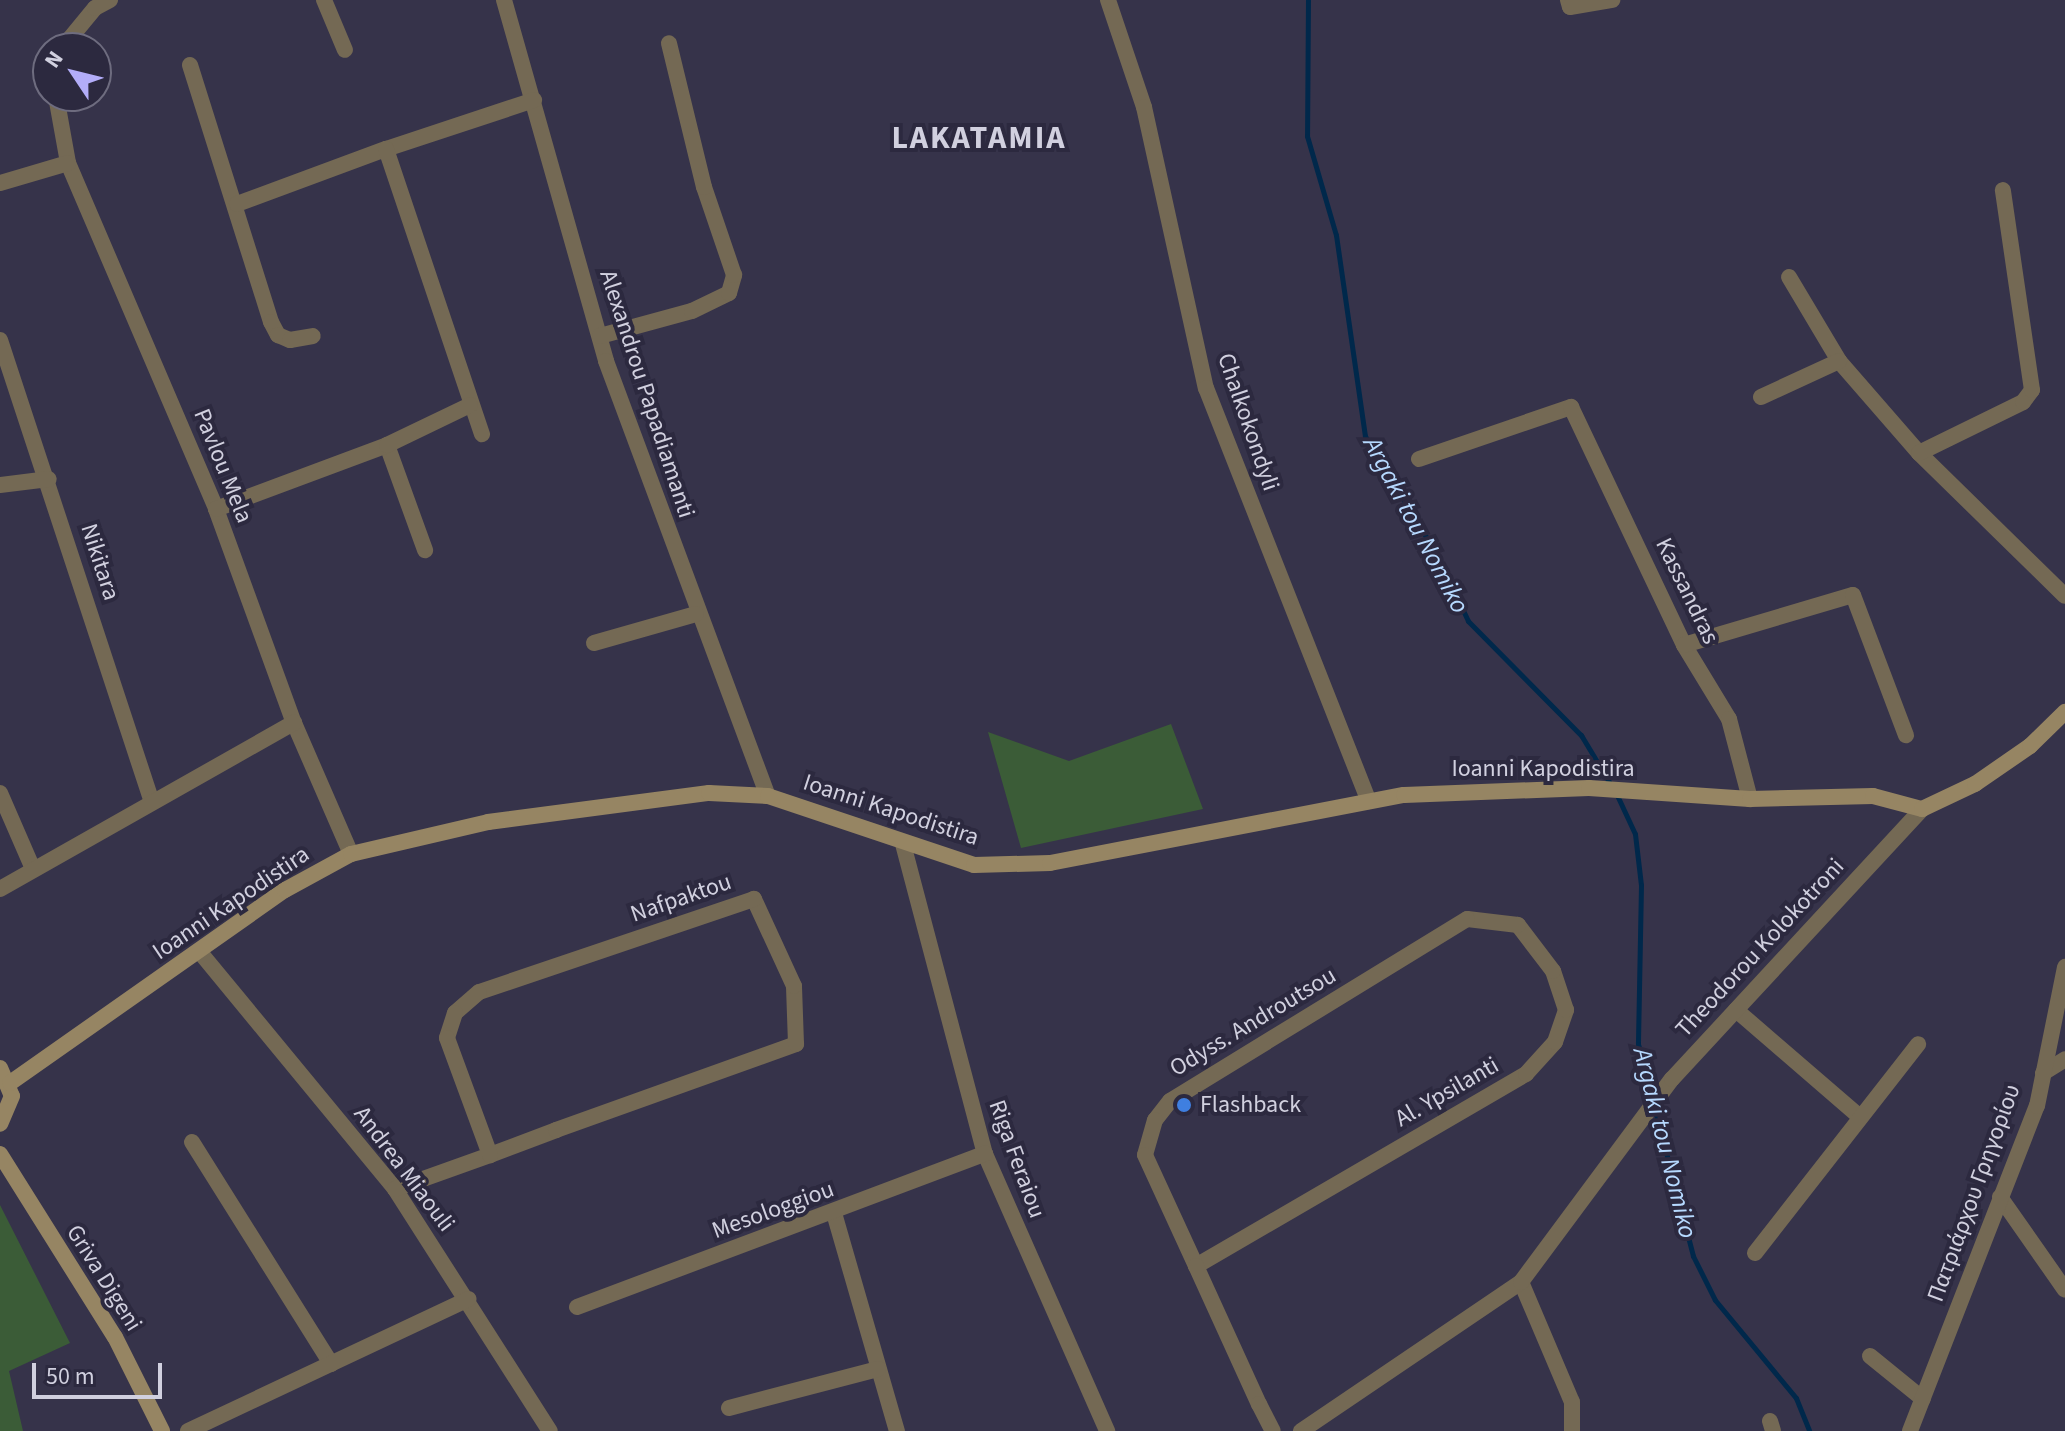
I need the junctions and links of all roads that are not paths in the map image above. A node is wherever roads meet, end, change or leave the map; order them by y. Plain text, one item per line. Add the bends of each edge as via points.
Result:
1 (110, 0) edge
2 (324, 0) edge
3 (504, 0) edge
4 (1108, 0) edge
5 (1612, 0) edge
6 (1569, 3) edge
7 (75, 32) edge
8 (669, 43) dead end
9 (345, 50) dead end
10 (190, 65) dead end
11 (534, 100) junction
12 (59, 112) edge
13 (386, 149) junction
14 (68, 163) junction
15 (0, 183) edge
16 (2003, 190) dead end
17 (237, 204) junction
18 (1789, 277) dead end
19 (313, 336) dead end
20 (600, 336) junction
21 (0, 340) edge
22 (1839, 361) junction
23 (1761, 397) dead end
24 (470, 405) junction
25 (482, 434) dead end
26 (387, 445) junction
27 (1919, 453) junction
28 (1419, 459) dead end
29 (49, 479) junction
30 (0, 485) edge
31 (216, 509) junction
32 (425, 550) dead end
33 (2065, 596) edge
34 (696, 614) junction
35 (594, 643) dead end
36 (1684, 645) junction
37 (2065, 712) edge
38 (294, 723) junction
39 (1906, 735) dead end
40 (0, 793) edge
41 (768, 796) junction
42 (1750, 799) junction
43 (151, 800) junction
44 (1369, 801) junction
45 (1922, 809) junction
46 (903, 844) junction
47 (351, 854) junction
48 (33, 869) junction
49 (0, 889) edge
50 (1467, 919) joint
51 (199, 951) junction
52 (2065, 967) edge
53 (1736, 1010) junction
54 (1918, 1044) dead end
55 (2065, 1059) edge
56 (0, 1068) edge
57 (2043, 1073) junction
58 (10, 1083) junction
59 (1860, 1117) junction
60 (0, 1124) edge
61 (192, 1142) dead end
62 (0, 1154) edge
63 (985, 1154) junction
64 (490, 1155) junction
65 (395, 1189) junction
66 (2000, 1197) junction
67 (834, 1213) junction
68 (1755, 1253) dead end
69 (1196, 1266) junction
70 (1521, 1282) junction
71 (2065, 1290) edge
72 (469, 1299) junction
73 (577, 1307) dead end
74 (1870, 1356) dead end
75 (331, 1364) junction
76 (878, 1369) junction
77 (1923, 1399) junction
78 (729, 1408) dead end
79 (162, 1431) edge
80 (188, 1431) edge
81 (550, 1431) edge
82 (897, 1431) edge
83 (1107, 1431) edge
84 (1273, 1431) edge
85 (1301, 1431) edge
86 (1572, 1431) edge
87 (1910, 1431) edge

1 - 7 street via 95,8
2 - 9 street
3 - 11 street, Alexandrou Papadiamanti
4 - 44 street, Chalkokondyli via 1144,107 1206,388
5 - 6 street
8 - 20 street via 704,187 734,275 729,293 692,311
10 - 17 street
11 - 13 street
11 - 20 street, Alexandrou Papadiamanti
12 - 14 street, Pavlou Mela
13 - 17 street
13 - 24 street
14 - 15 street
14 - 31 street, Pavlou Mela
16 - 27 street via 2032,390 2023,402
17 - 19 street via 278,335
18 - 22 street
20 - 34 street, Alexandrou Papadiamanti
21 - 29 street, Nikitara
22 - 23 street
22 - 27 street
24 - 25 street
24 - 26 street
26 - 31 street
26 - 32 street
27 - 33 street
28 - 36 street, Kassandras via 1571,407
29 - 30 street
29 - 43 street, Nikitara
31 - 38 street, Pavlou Mela
34 - 35 street
34 - 41 street, Alexandrou Papadiamanti
36 - 39 street via 1853,595
36 - 42 street, Kassandras via 1729,719
37 - 45 street, Theodorou Kolokotroni via 2030,746 1975,784
38 - 43 street
38 - 47 street, Pavlou Mela
40 - 48 street
41 - 46 street, Ioanni Kapodistira via 843,818
41 - 47 street, Ioanni Kapodistira via 709,793 503,820
42 - 44 street, Ioanni Kapodistira via 1589,788
42 - 45 street, Ioanni Kapodistira via 1873,796
43 - 48 street
44 - 46 street, Ioanni Kapodistira via 1050,863 974,865
45 - 53 street, Theodorou Kolokotroni
46 - 63 street, Riga Feraiou
47 - 51 street, Ioanni Kapodistira via 285,890
48 - 49 street
50 - 69 street, Odyss. Androutsou via 1170,1101 1155,1120 1145,1155
50 - 69 street, Al. Ypsilanti via 1518,925 1553,971 1566,1010 1555,1042 1526,1074
51 - 58 street, Ioanni Kapodistira
51 - 65 street, Andrea Miaouli
52 - 57 street, Πατριάρχου Γρηγορίου
53 - 59 street
53 - 70 street, Theodorou Kolokotroni via 1672,1079
54 - 59 street
55 - 57 street
56 - 58 street
57 - 66 street, Πατριάρχου Γρηγορίου via 2037,1106
58 - 60 street via 10,1110
59 - 68 street
61 - 75 street
62 - 79 street, Griva Digeni via 115,1337
63 - 67 street, Mesologgiou
63 - 83 street, Riga Feraiou
64 - 64 street, Nafpaktou via 796,1044 794,986 754,899 479,992 455,1013 447,1038
64 - 65 street, Nafpaktou
65 - 72 street, Andrea Miaouli
66 - 71 street
66 - 77 street, Πατριάρχου Γρηγορίου
67 - 73 street, Mesologgiou
67 - 76 street
69 - 84 street, Odyss. Androutsou
70 - 85 street, Theodorou Kolokotroni
70 - 86 street via 1572,1402
72 - 75 street
72 - 81 street, Andrea Miaouli
74 - 77 street
75 - 80 street
76 - 78 street
76 - 82 street
77 - 87 street, Πατριάρχου Γρηγορίου

